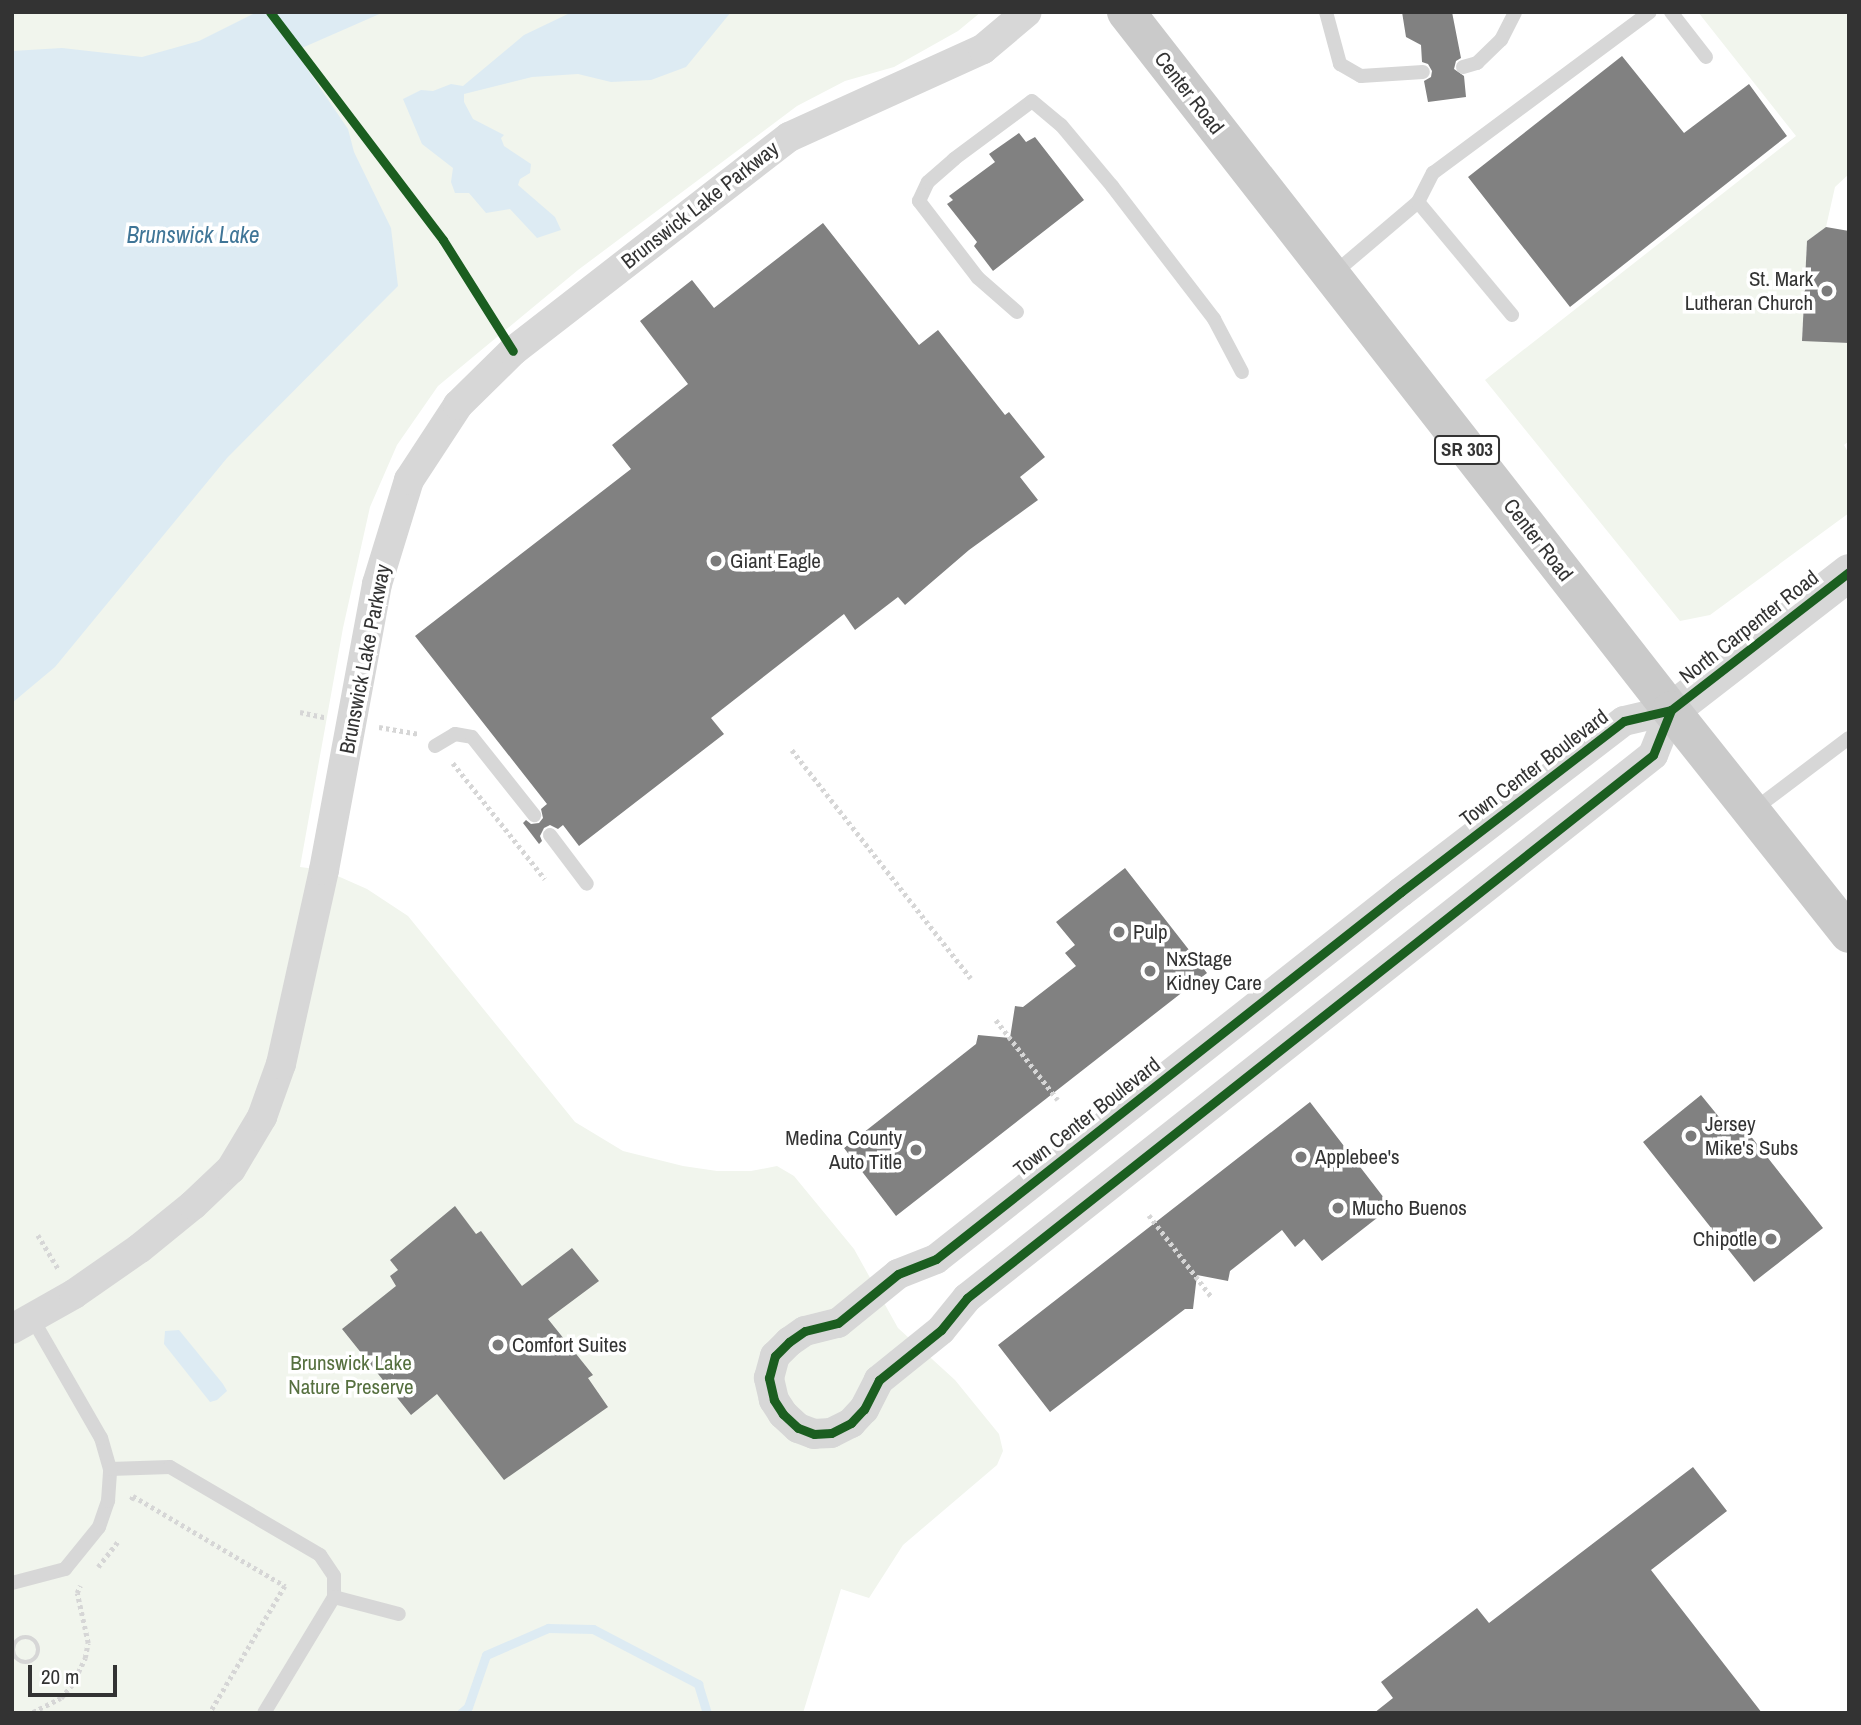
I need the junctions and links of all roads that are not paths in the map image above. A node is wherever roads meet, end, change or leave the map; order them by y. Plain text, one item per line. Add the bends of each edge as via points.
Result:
1 (1027, 12) edge
2 (1126, 12) edge
3 (1326, 12) edge
4 (1515, 12) edge
5 (1650, 12) edge
6 (1671, 12) edge
7 (1706, 57) dead end
8 (1463, 67) dead end
9 (1423, 72) dead end
10 (1418, 202) junction
11 (1331, 276) junction
12 (1017, 312) dead end
13 (1512, 315) dead end
14 (1242, 372) dead end
15 (1849, 572) edge
16 (1671, 710) junction
17 (1849, 738) edge
18 (435, 747) dead end
19 (1751, 812) junction
20 (534, 815) dead end
21 (550, 835) dead end
22 (587, 884) dead end
23 (1849, 933) edge
24 (22, 1323) edge
25 (110, 1469) junction
26 (12, 1583) edge
27 (334, 1597) junction
28 (399, 1614) dead end
29 (264, 1713) edge

1 - 24 street, Brunswick Lake Parkway via 983,48 789,136 513,351 458,405 409,480 377,584 324,870 281,1064 262,1117 231,1168 193,1205 74,1294
2 - 11 main road, Center Road / SR 303
3 - 9 lane via 1340,64 1361,75
4 - 8 lane via 1501,40 1477,63
5 - 10 lane via 1433,173
6 - 7 lane
10 - 11 lane
10 - 13 lane
11 - 16 main road, Center Road / SR 303
12 - 14 lane via 978,278 919,201 928,182 1032,101 1061,125 1112,186 1214,319
15 - 16 street, North Carpenter Road
16 - 16 street, Town Center Boulevard via 1624,721 936,1259 898,1274 838,1323 805,1331 789,1342 775,1356 769,1378 783,1414 798,1428 814,1434 831,1433 850,1423 864,1409 879,1380 941,1330 967,1298 1653,755
16 - 19 main road, Center Road / SR 303
17 - 19 lane
18 - 20 lane via 455,734 471,737
19 - 23 main road, Center Road / SR 303
21 - 22 lane
24 - 25 lane via 101,1437
25 - 26 lane via 105,1510 84,1549 65,1569
25 - 27 lane via 170,1467 320,1555 334,1576
27 - 28 lane
27 - 29 lane

